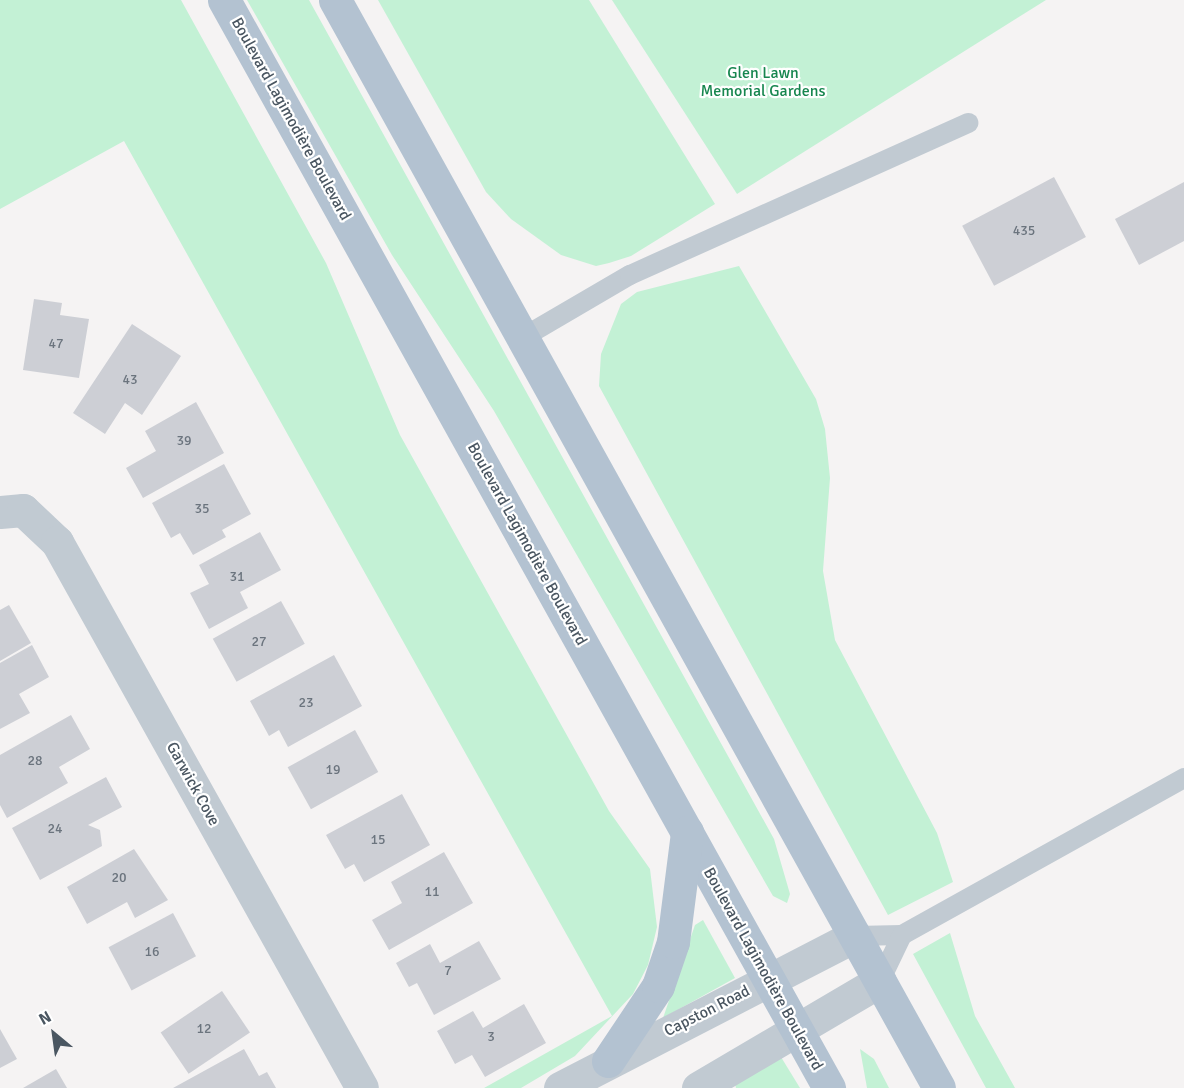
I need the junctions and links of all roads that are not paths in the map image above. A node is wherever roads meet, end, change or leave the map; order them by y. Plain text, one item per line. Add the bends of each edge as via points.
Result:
1 (224, 0) edge
2 (335, 0) edge
3 (968, 123) dead end
4 (522, 338) junction
5 (0, 512) edge
6 (1184, 778) edge
7 (687, 832) junction
8 (902, 935) junction
9 (855, 936) junction
10 (769, 980) junction
11 (880, 981) junction
12 (795, 1028) junction
13 (608, 1061) junction
14 (362, 1088) edge
15 (560, 1088) edge
16 (698, 1088) edge
17 (829, 1088) edge
18 (939, 1088) edge

1 - 7 main road, Boulevard Lagimodière Boulevard
2 - 4 main road
3 - 4 lane via 630,275
4 - 9 main road
5 - 14 street, Garwick Cove via 23,510 57,542
6 - 8 lane
7 - 10 main road, Boulevard Lagimodière Boulevard
7 - 13 main road via 673,942 658,986
8 - 9 lane
8 - 11 lane
9 - 10 street, Capston Road
9 - 11 main road
10 - 12 main road, Boulevard Lagimodière Boulevard
10 - 13 street, Capston Road
11 - 12 street
11 - 18 main road
12 - 16 street
12 - 17 main road, Boulevard Lagimodière Boulevard
13 - 15 street, Capston Road

